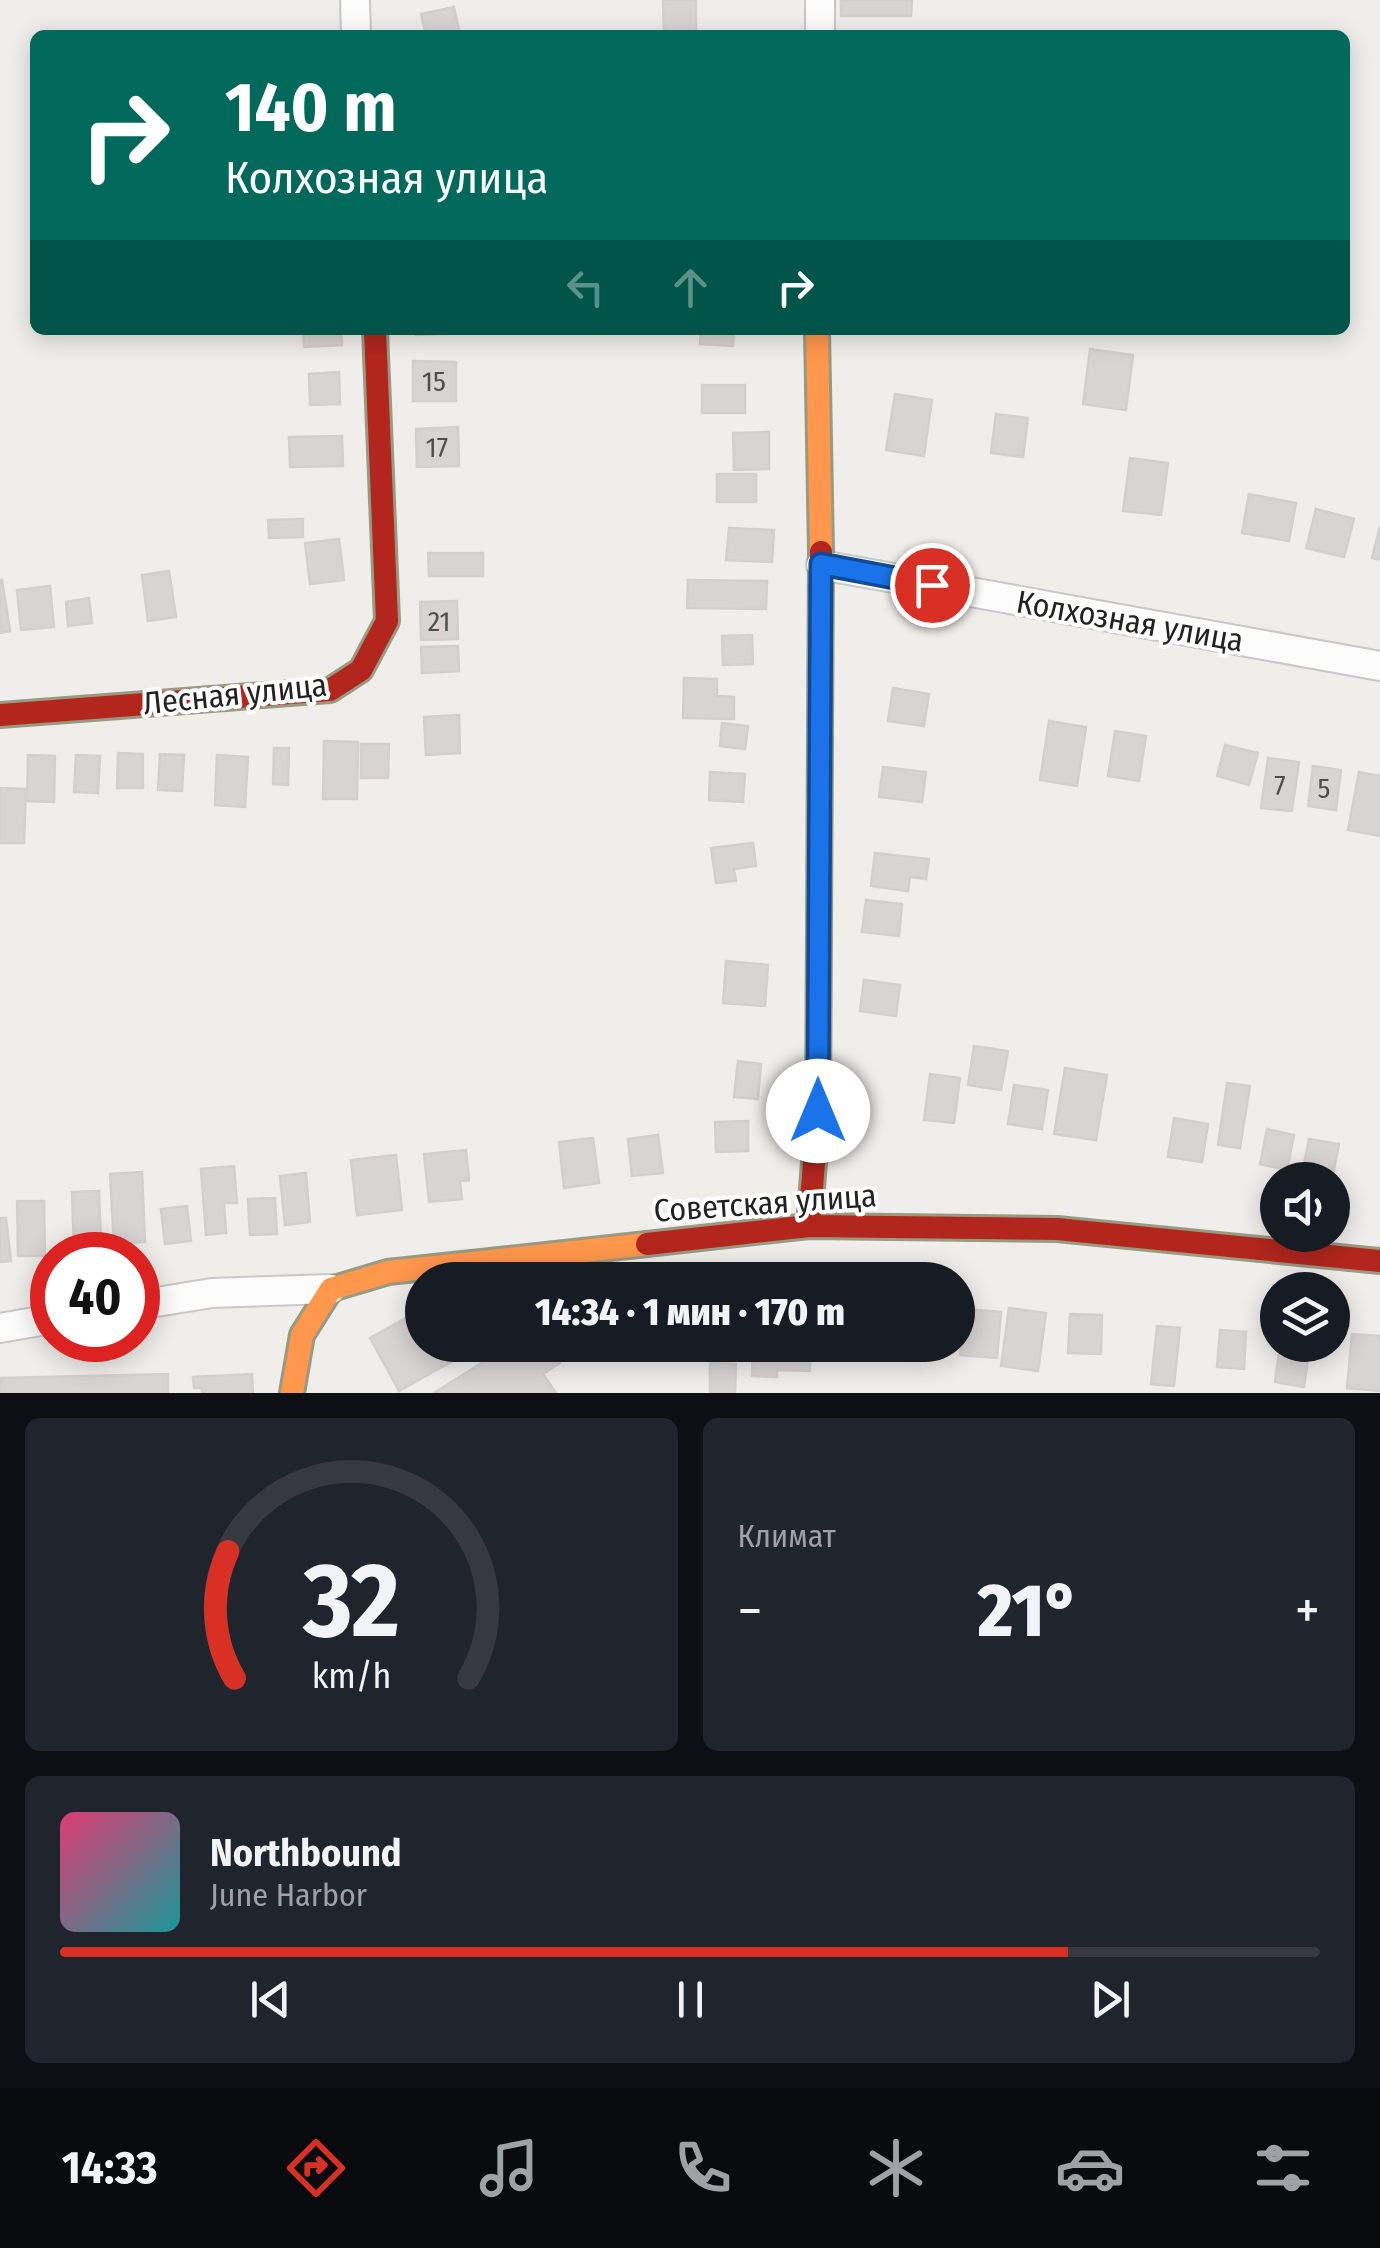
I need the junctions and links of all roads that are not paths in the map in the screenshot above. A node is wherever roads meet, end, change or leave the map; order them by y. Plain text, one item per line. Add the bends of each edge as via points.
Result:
1 (355, 0) edge
2 (820, 0) edge
3 (356, 30) edge
4 (820, 30) edge
5 (375, 335) edge
6 (817, 335) edge
7 (821, 564) junction
8 (1380, 666) edge
9 (0, 715) edge
10 (809, 1226) junction
11 (1380, 1261) edge
12 (331, 1289) junction
13 (160, 1302) edge
14 (30, 1323) edge
15 (0, 1328) edge
16 (292, 1393) edge

1 - 3 street
2 - 4 street
5 - 9 street, Лесная улица via 386,622 361,670 330,690
6 - 7 street
7 - 8 street, Колхозная улица
7 - 10 street via 818,1111
10 - 11 street, Советская улица via 1057,1229
10 - 12 street, Советская улица via 388,1272
12 - 13 street via 212,1293
12 - 16 street via 302,1335
14 - 15 street

